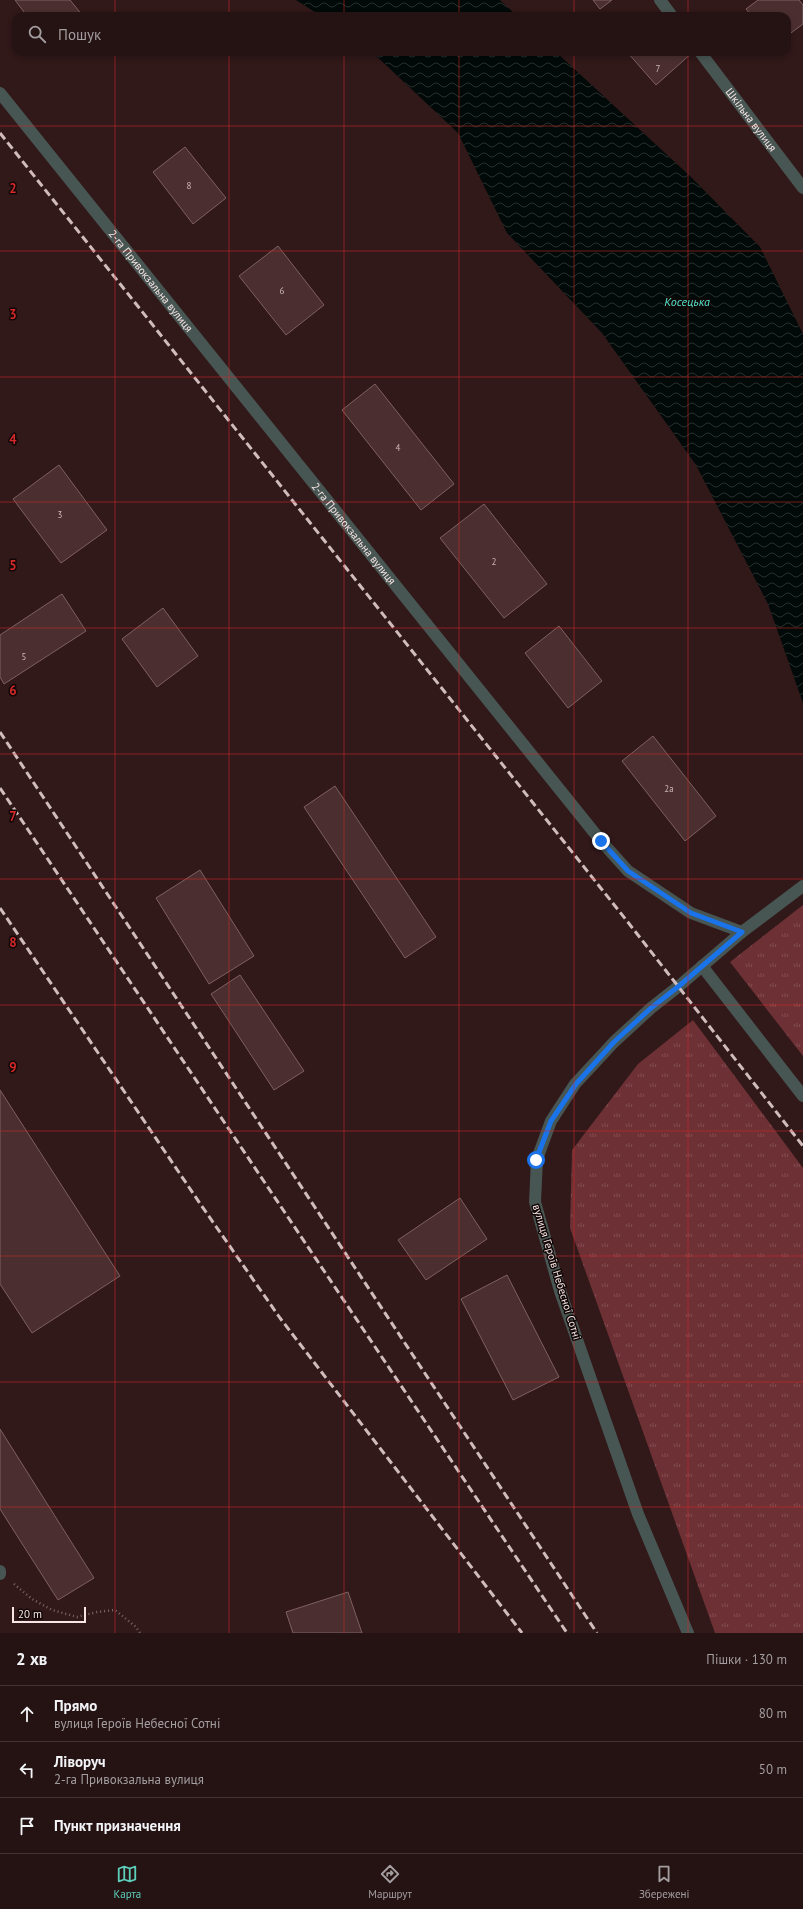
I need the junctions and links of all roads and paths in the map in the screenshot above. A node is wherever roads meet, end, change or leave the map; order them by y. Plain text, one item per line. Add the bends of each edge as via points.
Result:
1 (660, 0) edge
2 (669, 12) edge
3 (703, 56) edge
4 (0, 93) edge
5 (803, 188) edge
6 (803, 886) edge
7 (742, 932) junction
8 (702, 966) junction
9 (803, 1096) edge
10 (0, 1573) edge
11 (140, 1633) edge
12 (688, 1633) edge

1 - 2 street
3 - 5 street, Шкільна вулиця
4 - 7 street, 2-га Привокзальна вулиця via 601,841 628,871 685,909
6 - 7 street, вулиця Героїв Небесної Сотні
7 - 8 street, вулиця Героїв Небесної Сотні
8 - 9 street
8 - 12 street, вулиця Героїв Небесної Сотні via 614,1042 576,1084 551,1121 536,1160 535,1202 560,1291 638,1514
10 - 11 path via 32,1599 52,1610 77,1617 115,1610

